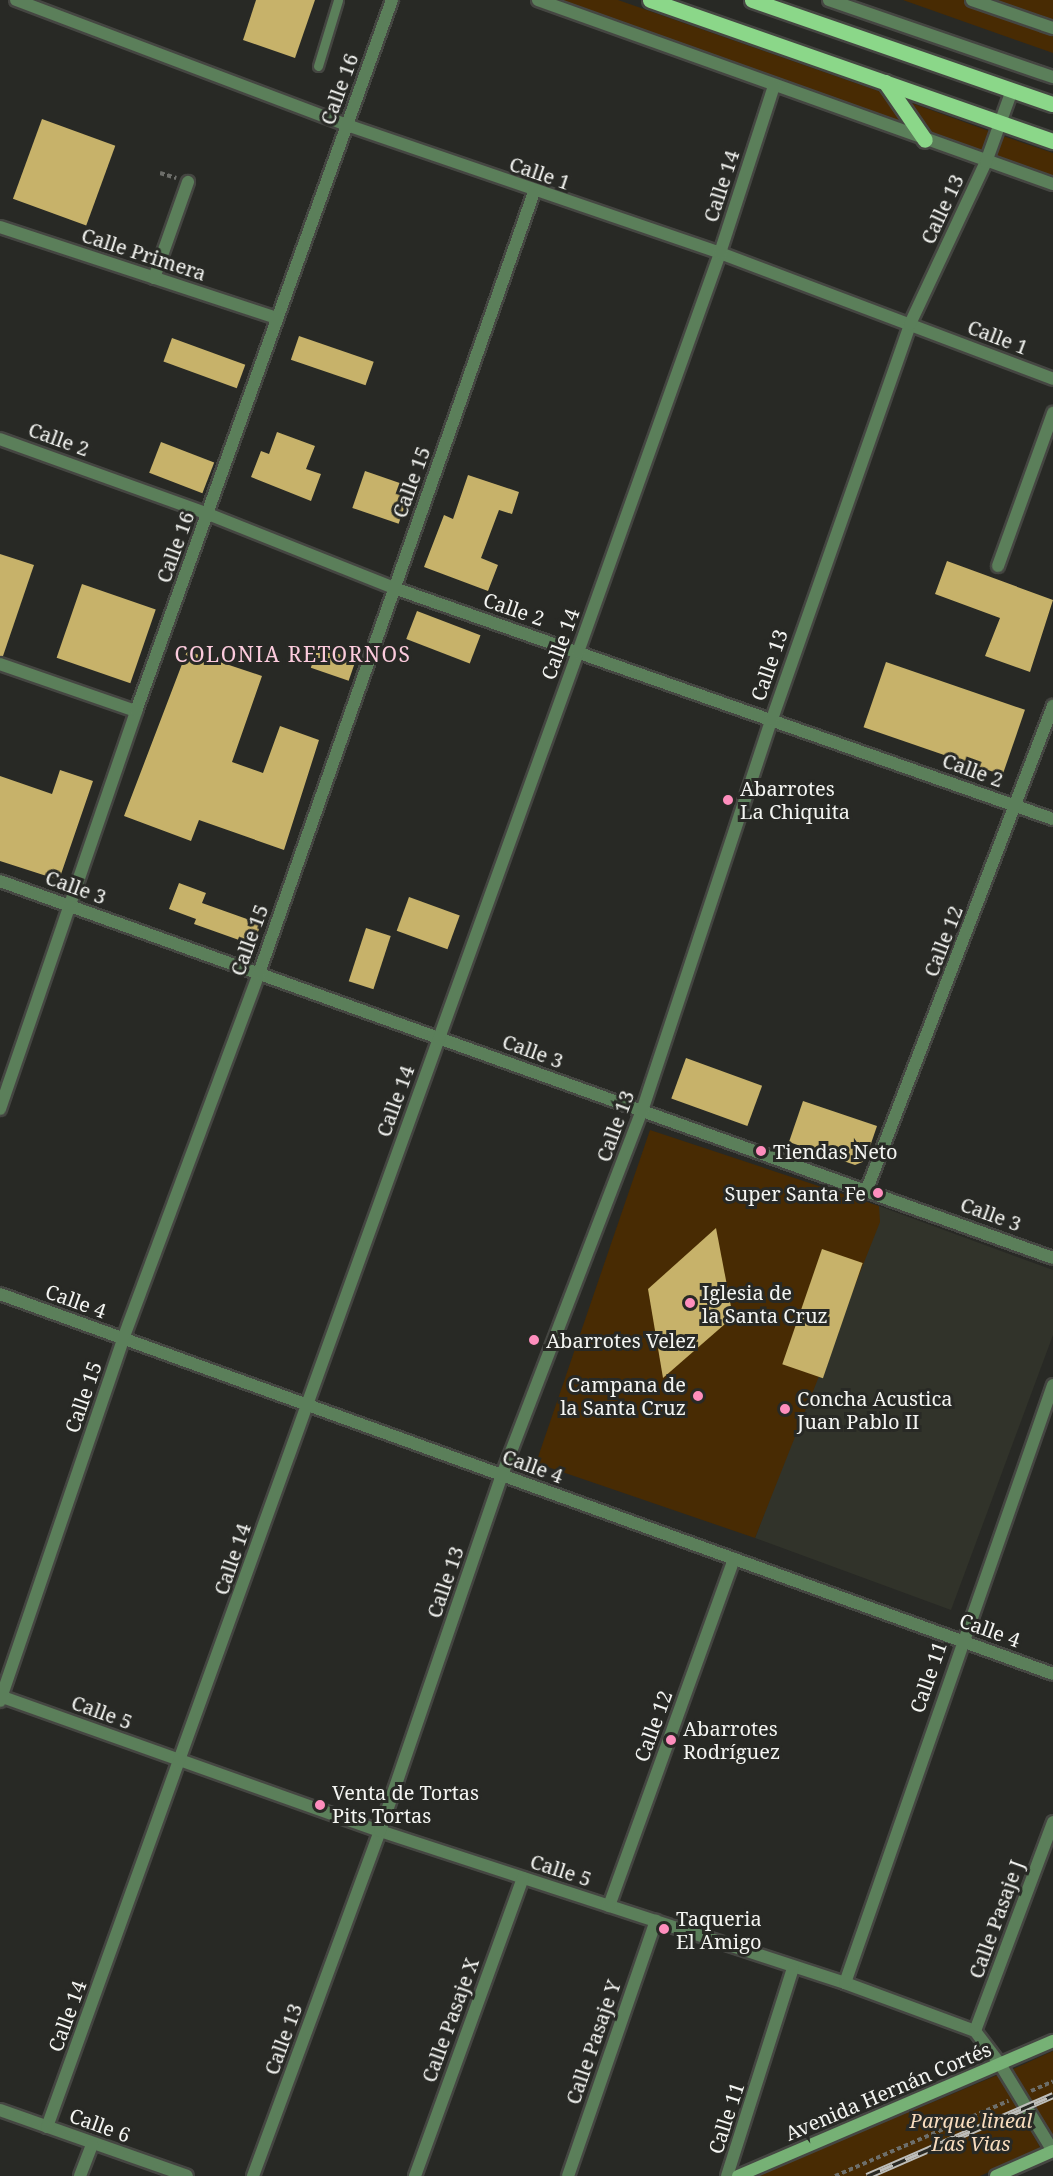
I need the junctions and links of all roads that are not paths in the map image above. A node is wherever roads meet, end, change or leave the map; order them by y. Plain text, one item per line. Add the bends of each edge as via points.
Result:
1 (16, 0) edge
2 (338, 0) edge
3 (392, 0) edge
4 (538, 0) edge
5 (650, 0) edge
6 (752, 0) edge
7 (829, 0) edge
8 (972, 0) edge
9 (565, 4) edge
10 (1053, 28) edge
11 (318, 66) dead end
12 (1053, 77) edge
13 (885, 82) junction
14 (774, 86) junction
15 (1012, 90) junction
16 (1053, 104) edge
17 (1000, 123) junction
18 (347, 125) junction
19 (924, 140) junction
20 (1053, 141) edge
21 (986, 162) junction
22 (188, 182) dead end
23 (1053, 184) edge
24 (534, 192) junction
25 (0, 227) edge
26 (720, 253) junction
27 (154, 278) junction
28 (277, 318) junction
29 (910, 324) junction
30 (1053, 379) edge
31 (1053, 412) edge
32 (0, 439) edge
33 (208, 514) junction
34 (998, 566) dead end
35 (394, 588) junction
36 (578, 652) junction
37 (0, 664) edge
38 (1053, 706) edge
39 (136, 711) junction
40 (772, 718) junction
41 (1017, 806) junction
42 (1053, 819) edge
43 (0, 881) edge
44 (70, 906) junction
45 (259, 973) junction
46 (438, 1037) junction
47 (0, 1109) edge
48 (642, 1111) junction
49 (867, 1189) junction
50 (1053, 1258) edge
51 (0, 1294) edge
52 (123, 1339) junction
53 (1053, 1385) edge
54 (306, 1407) junction
55 (502, 1475) junction
56 (734, 1559) junction
57 (961, 1641) junction
58 (1053, 1674) edge
59 (0, 1698) edge
60 (181, 1761) junction
61 (1053, 1822) edge
62 (380, 1831) junction
63 (523, 1878) junction
64 (609, 1906) junction
65 (656, 1921) junction
66 (793, 1968) junction
67 (845, 1983) junction
68 (975, 2031) junction
69 (1053, 2041) edge
70 (1000, 2064) junction
71 (0, 2110) edge
72 (47, 2127) junction
73 (92, 2144) junction
74 (1053, 2151) edge
75 (80, 2176) edge
76 (187, 2176) edge
77 (253, 2176) edge
78 (415, 2176) edge
79 (568, 2176) edge
80 (728, 2176) edge
81 (738, 2176) edge
82 (996, 2176) edge

1 - 18 street, Calle 1
2 - 11 lane
3 - 18 street, Calle 16
4 - 9 street
5 - 13 main road
6 - 15 main road
7 - 12 street
8 - 10 street
9 - 14 street
13 - 17 main road
13 - 19 main road
14 - 19 street
14 - 26 street, Calle 14
15 - 16 main road
15 - 17 street, Calle 13
17 - 20 main road
17 - 21 street, Calle 13
18 - 24 street, Calle 1
18 - 28 street, Calle 16
19 - 21 street
21 - 23 street
21 - 29 street, Calle 13
22 - 27 street
24 - 26 street, Calle 1
24 - 35 street, Calle 15
25 - 27 street, Calle Primera
26 - 29 street, Calle 1
26 - 36 street, Calle 14
27 - 28 street, Calle Primera
28 - 33 street, Calle 16
29 - 30 street, Calle 1
29 - 40 street, Calle 13
31 - 34 street
32 - 33 street, Calle 2
33 - 35 street, Calle 2
33 - 39 street, Calle 16
35 - 36 street, Calle 2
35 - 45 street, Calle 15
36 - 40 street, Calle 2
36 - 46 street, Calle 14
37 - 39 street
38 - 41 street, Calle 12
39 - 44 street, Calle 16
40 - 41 street, Calle 2
40 - 48 street, Calle 13
41 - 42 street, Calle 2
41 - 49 street, Calle 12
43 - 44 street, Calle 3
44 - 45 street, Calle 3
44 - 47 street, Calle 16
45 - 46 street, Calle 3
45 - 52 street, Calle 15
46 - 48 street, Calle 3
46 - 54 street, Calle 14
48 - 49 street, Calle 3
48 - 55 street, Calle 13
49 - 50 street, Calle 3
51 - 52 street, Calle 4
52 - 54 street, Calle 4
52 - 59 street, Calle 15
53 - 57 street, Calle 11
54 - 55 street, Calle 4
54 - 60 street, Calle 14
55 - 56 street, Calle 4
55 - 62 street, Calle 13
56 - 57 street, Calle 4
56 - 64 street, Calle 12
57 - 58 street, Calle 4
57 - 67 street, Calle 11
59 - 60 street, Calle 5
60 - 62 street, Calle 5
60 - 72 street, Calle 14
61 - 68 street, Calle Pasaje J
62 - 63 street, Calle 5
62 - 77 street, Calle 13
63 - 64 street, Calle 5
63 - 78 street, Calle Pasaje X
64 - 65 street, Calle 5
65 - 66 street, Calle 5
65 - 79 street, Calle Pasaje Y
66 - 67 street, Calle 5
66 - 80 street, Calle 11
67 - 68 street, Calle 5
68 - 70 street
69 - 70 main road, Avenida Hernán Cortés
70 - 74 street
70 - 81 main road, Avenida Hernán Cortés
71 - 72 street, Calle 6
72 - 73 street, Calle 6
73 - 75 street
73 - 76 street, Calle 6
74 - 82 main road

